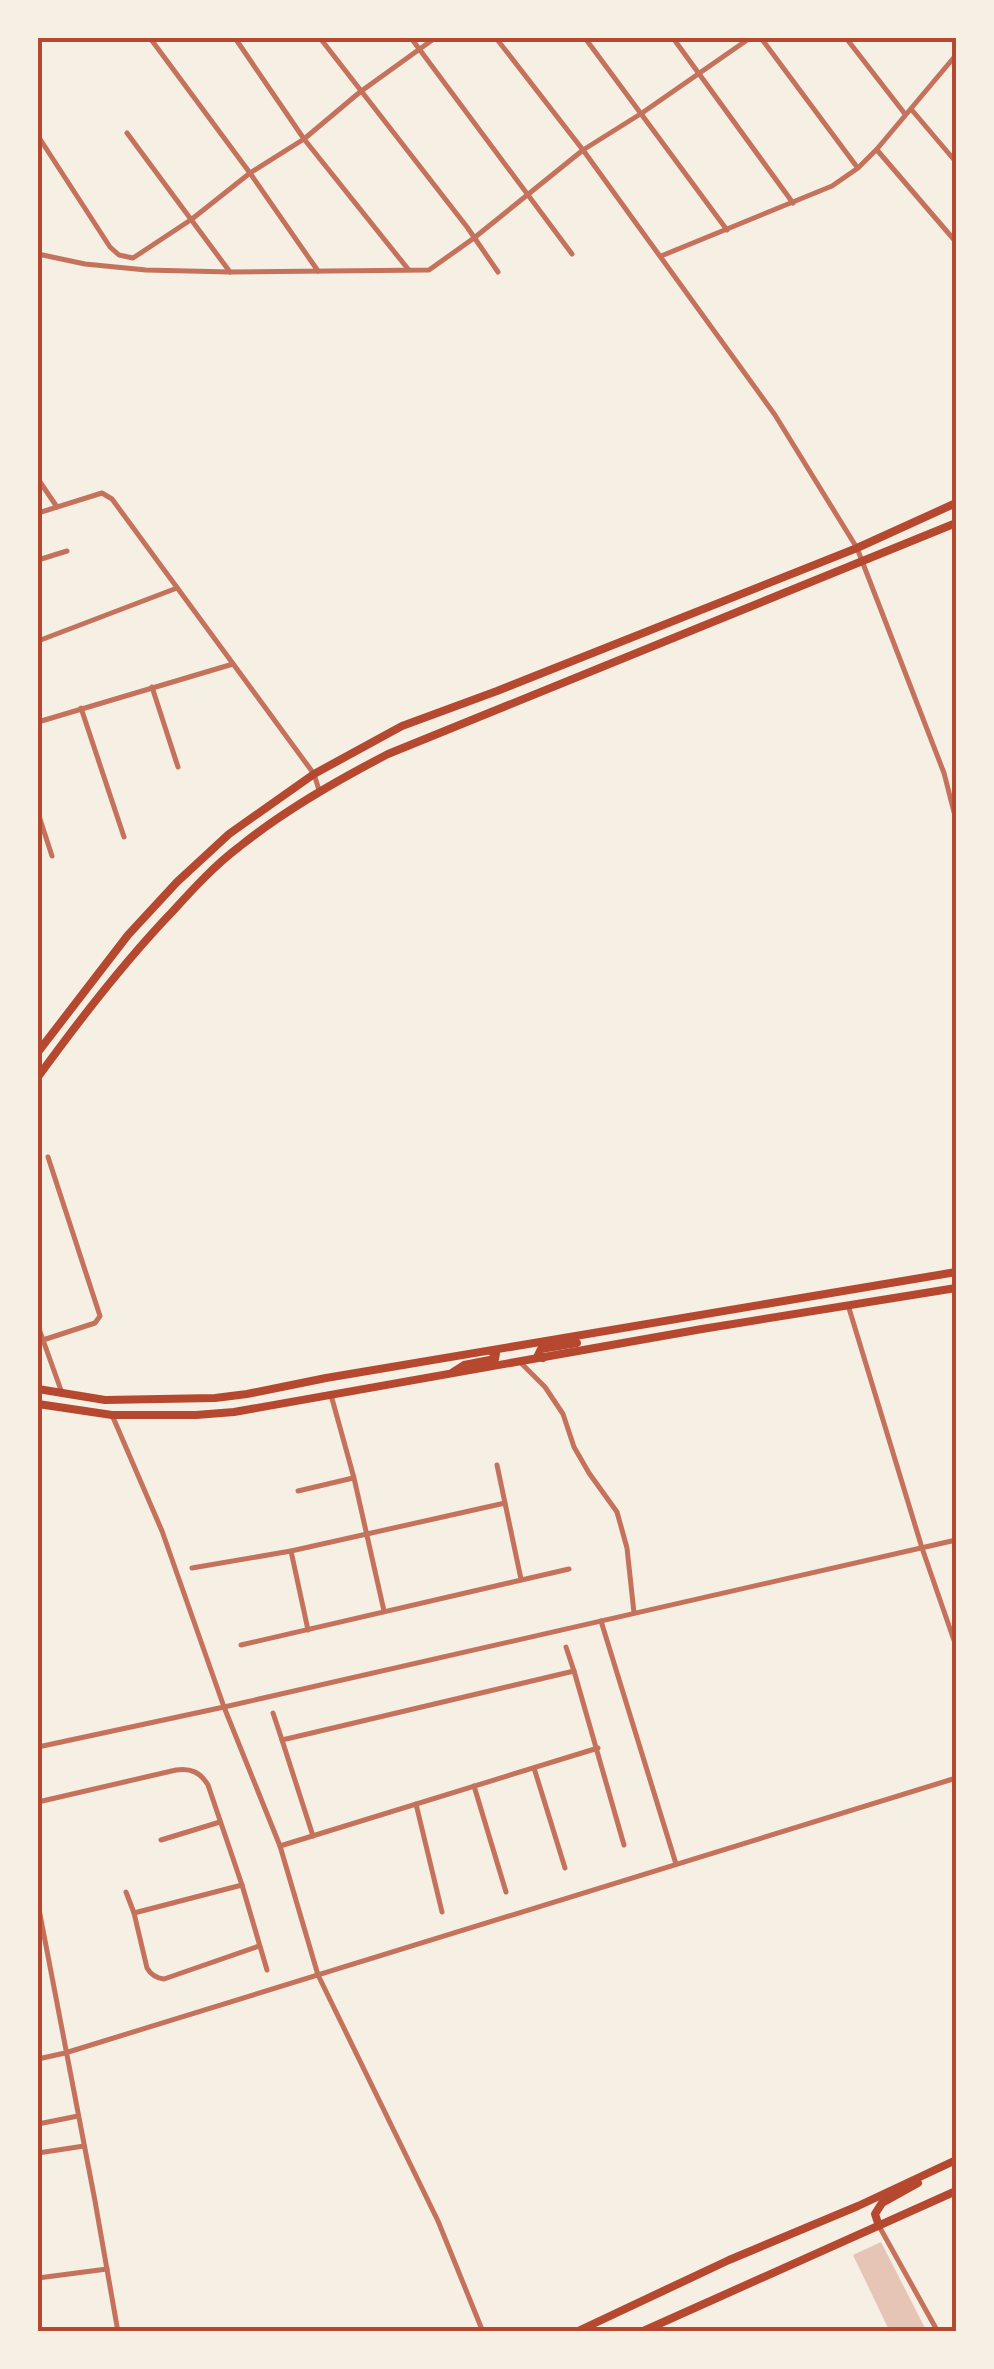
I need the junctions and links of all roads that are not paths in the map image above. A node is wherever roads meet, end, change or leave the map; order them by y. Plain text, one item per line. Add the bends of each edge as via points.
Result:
1 (150, 38) edge
2 (235, 38) edge
3 (320, 38) edge
4 (411, 38) edge
5 (435, 38) edge
6 (496, 38) edge
7 (585, 38) edge
8 (673, 38) edge
9 (750, 38) edge
10 (761, 38) edge
11 (846, 38) edge
12 (420, 50) junction
13 (956, 55) edge
14 (949, 65) junction
15 (699, 73) junction
16 (956, 74) edge
17 (360, 92) junction
18 (908, 112) junction
19 (642, 113) junction
20 (127, 133) dead end
21 (38, 136) edge
22 (304, 139) junction
23 (877, 149) junction
24 (582, 150) junction
25 (956, 162) edge
26 (858, 168) junction
27 (250, 174) junction
28 (528, 193) junction
29 (794, 202) junction
30 (192, 218) junction
31 (727, 230) junction
32 (474, 238) junction
33 (956, 242) edge
34 (38, 254) edge
35 (572, 254) dead end
36 (660, 256) junction
37 (408, 269) junction
38 (318, 271) junction
39 (230, 272) junction
40 (498, 272) dead end
41 (38, 479) edge
42 (956, 503) edge
43 (58, 506) junction
44 (38, 513) edge
45 (956, 524) edge
46 (857, 548) junction
47 (67, 551) dead end
48 (38, 560) edge
49 (863, 562) junction
50 (178, 588) junction
51 (38, 640) edge
52 (233, 664) junction
53 (152, 687) junction
54 (81, 708) junction
55 (38, 722) edge
56 (178, 767) dead end
57 (314, 774) junction
58 (319, 790) junction
59 (953, 791) edge
60 (38, 813) edge
61 (956, 820) edge
62 (124, 837) dead end
63 (52, 856) dead end
64 (38, 1052) edge
65 (38, 1077) edge
66 (48, 1157) dead end
67 (956, 1272) edge
68 (956, 1288) edge
69 (848, 1306) junction
70 (38, 1326) edge
71 (604, 1333) junction
72 (42, 1340) junction
73 (518, 1347) junction
74 (491, 1352) junction
75 (543, 1358) junction
76 (520, 1362) junction
77 (449, 1374) junction
78 (38, 1388) edge
79 (62, 1393) junction
80 (331, 1394) junction
81 (38, 1404) edge
82 (112, 1415) junction
83 (497, 1464) dead end
84 (354, 1478) junction
85 (298, 1491) dead end
86 (505, 1503) junction
87 (366, 1535) junction
88 (956, 1540) edge
89 (922, 1548) junction
90 (291, 1551) junction
91 (192, 1568) dead end
92 (569, 1569) dead end
93 (521, 1579) junction
94 (384, 1611) junction
95 (634, 1614) junction
96 (601, 1621) junction
97 (308, 1630) junction
98 (241, 1645) dead end
99 (956, 1646) edge
100 (566, 1647) dead end
101 (574, 1671) junction
102 (224, 1707) junction
103 (273, 1713) dead end
104 (282, 1740) junction
105 (38, 1747) edge
106 (598, 1748) junction
107 (534, 1768) junction
108 (956, 1778) edge
109 (474, 1786) junction
110 (38, 1802) edge
111 (416, 1804) junction
112 (220, 1822) junction
113 (313, 1836) junction
114 (161, 1840) dead end
115 (624, 1845) dead end
116 (280, 1846) junction
117 (676, 1864) junction
118 (565, 1868) dead end
119 (242, 1885) junction
120 (126, 1892) dead end
121 (506, 1892) dead end
122 (38, 1904) edge
123 (442, 1912) dead end
124 (134, 1914) junction
125 (260, 1946) junction
126 (47, 1952) junction
127 (38, 1954) edge
128 (267, 1970) dead end
129 (318, 1975) junction
130 (65, 2053) junction
131 (38, 2058) edge
132 (78, 2116) junction
133 (38, 2124) edge
134 (84, 2146) junction
135 (38, 2153) edge
136 (954, 2161) edge
137 (956, 2190) edge
138 (879, 2226) junction
139 (107, 2269) junction
140 (38, 2278) edge
141 (38, 2320) edge
142 (40, 2332) edge
143 (118, 2332) edge
144 (483, 2332) edge
145 (576, 2332) edge
146 (641, 2332) edge
147 (938, 2332) edge

1 - 27 street
2 - 22 street
3 - 17 street
4 - 12 street
5 - 12 street
6 - 24 street
7 - 19 street
8 - 15 street
9 - 15 street
10 - 26 street
11 - 18 street
12 - 17 street
12 - 28 street
13 - 14 street
14 - 16 street
14 - 18 street
15 - 19 street
15 - 29 street
17 - 22 street
17 - 32 street
18 - 23 street
18 - 25 street
19 - 24 street
19 - 31 street
20 - 30 street
21 - 30 street via 119,255 133,258
22 - 27 street
22 - 37 street
23 - 26 street
23 - 33 street
24 - 28 street
24 - 36 street
26 - 29 street
27 - 30 street
27 - 38 street
28 - 32 street
28 - 35 street
29 - 31 street
30 - 39 street
31 - 36 street
32 - 37 street via 428,270
32 - 40 street
34 - 39 street via 146,270
36 - 46 street via 774,414
37 - 38 street
38 - 39 street
41 - 43 street
42 - 46 main road
43 - 44 street
43 - 50 street via 102,493 112,499
45 - 49 main road
46 - 49 street
46 - 57 main road via 402,726
47 - 48 street
49 - 58 main road via 388,754
49 - 59 street
50 - 51 street
50 - 52 street
52 - 53 street
52 - 57 street
53 - 54 street
53 - 56 street
54 - 55 street
54 - 62 street
57 - 58 street
57 - 64 main road via 229,834 177,882
58 - 65 main road via 237,848 190,892
59 - 61 street
60 - 63 street
66 - 72 street via 100,1316
67 - 71 main road
68 - 69 main road
69 - 75 main road
69 - 89 street
70 - 72 street
71 - 73 main road
71 - 75 main road via 541,1349
72 - 79 street
73 - 74 main road
73 - 76 main road
74 - 77 main road via 495,1359
74 - 79 main road via 215,1398 105,1400
75 - 76 main road
76 - 77 main road
76 - 95 street via 564,1414 574,1447 617,1512
77 - 80 main road
78 - 79 main road
80 - 82 main road via 234,1412
80 - 84 street
81 - 82 main road
82 - 102 street via 162,1531
83 - 86 street
84 - 85 street
84 - 87 street
86 - 87 street
86 - 93 street
87 - 90 street
87 - 94 street
88 - 89 street
89 - 95 street
89 - 99 street
90 - 91 street
90 - 97 street
92 - 93 street
93 - 94 street
94 - 97 street
95 - 96 street
96 - 102 street
96 - 117 street
97 - 98 street
100 - 101 street
101 - 104 street
101 - 106 street
102 - 105 street
102 - 116 street
103 - 104 street
104 - 113 street
106 - 107 street
106 - 115 street
107 - 109 street
107 - 118 street
108 - 117 street
109 - 111 street
109 - 121 street
110 - 112 street via 185,1769 203,1778
111 - 113 street
111 - 123 street
112 - 114 street
112 - 119 street
113 - 116 street
116 - 129 street
117 - 129 street
119 - 124 street
119 - 125 street
120 - 124 street
122 - 126 street
124 - 125 street via 147,1968 158,1978
125 - 128 street
126 - 127 street
126 - 130 street
129 - 130 street
129 - 144 street via 438,2221
130 - 131 street
130 - 132 street
132 - 133 street
132 - 134 street
134 - 135 street
134 - 139 street
136 - 138 main road via 882,2202 875,2214
136 - 145 main road
137 - 138 main road
138 - 146 main road
138 - 147 street
139 - 140 street
139 - 143 street
141 - 142 street

